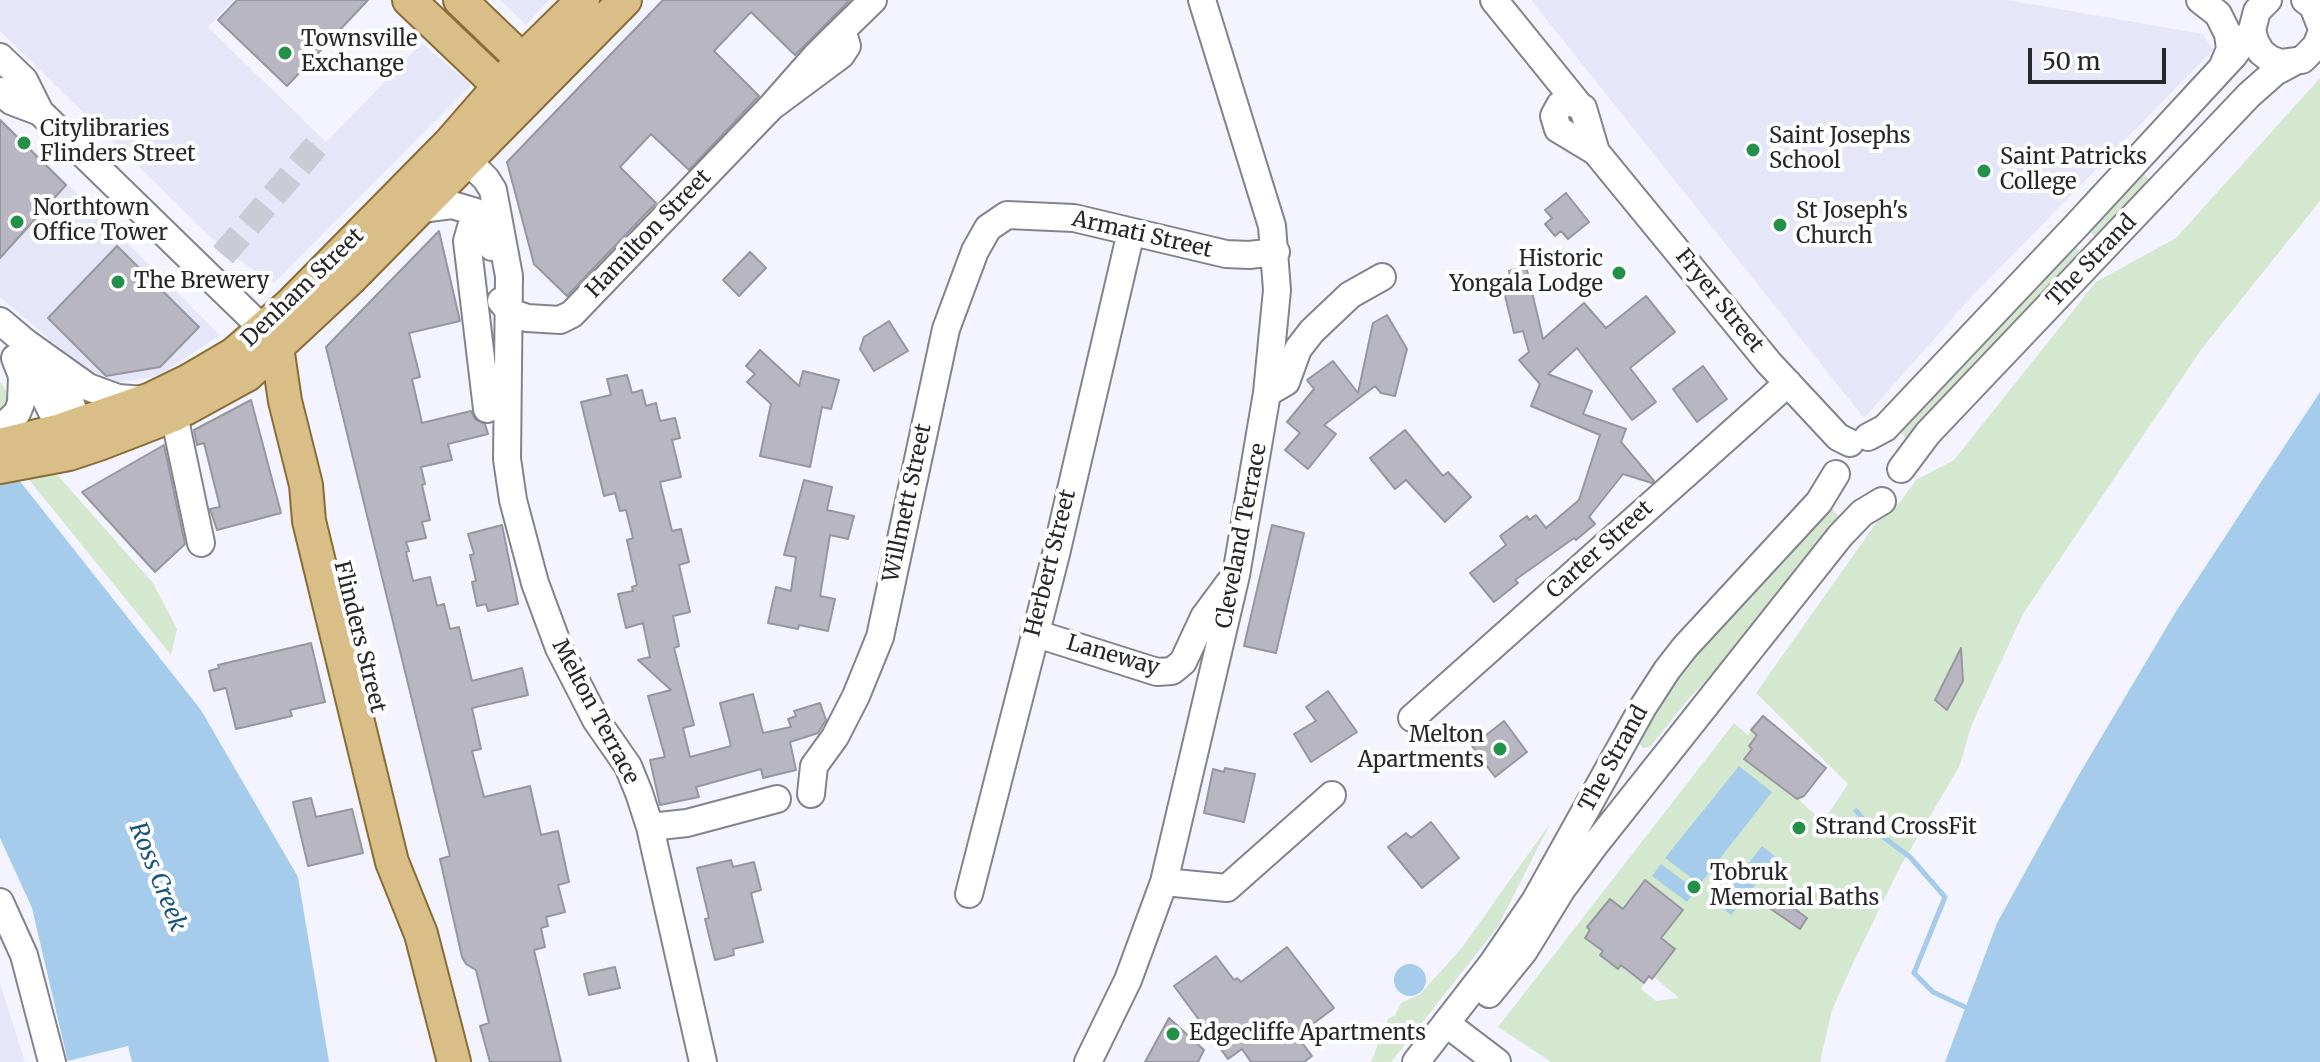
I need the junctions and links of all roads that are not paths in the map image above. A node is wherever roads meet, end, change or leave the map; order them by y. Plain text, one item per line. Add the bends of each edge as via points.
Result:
1 (409, 0) edge
2 (460, 0) edge
3 (583, 0) edge
4 (625, 0) edge
5 (873, 0) edge
6 (1202, 0) edge
7 (1494, 0) edge
8 (2267, 0) edge
9 (2305, 0) edge
10 (2203, 1) edge
11 (2320, 24) edge
12 (2252, 28) junction
13 (2320, 36) edge
14 (0, 57) edge
15 (2292, 63) junction
16 (534, 71) junction
17 (2220, 71) junction
18 (0, 91) edge
19 (510, 96) junction
20 (40, 112) junction
21 (458, 153) junction
22 (421, 209) junction
23 (489, 214) junction
24 (1007, 215) joint
25 (1131, 232) junction
26 (1276, 252) junction
27 (1382, 277) dead end
28 (510, 312) junction
29 (0, 321) edge
30 (270, 338) junction
31 (13, 347) edge
32 (1788, 383) junction
33 (1267, 393) junction
34 (163, 407) junction
35 (487, 409) dead end
36 (43, 439) edge
37 (1859, 440) junction
38 (0, 467) edge
39 (1901, 469) junction
40 (1836, 474) junction
41 (1882, 501) junction
42 (201, 543) dead end
43 (1236, 575) junction
44 (1034, 633) junction
45 (1412, 718) dead end
46 (1631, 729) junction
47 (1674, 747) junction
48 (811, 794) dead end
49 (1332, 795) dead end
50 (777, 799) dead end
51 (650, 827) junction
52 (1164, 882) junction
53 (969, 894) dead end
54 (0, 902) edge
55 (1453, 1029) junction
56 (451, 1056) edge
57 (52, 1062) edge
58 (703, 1062) edge
59 (1088, 1062) edge
60 (1416, 1062) edge
61 (1436, 1062) edge
62 (1497, 1062) edge

1 - 19 main road
2 - 16 main road
3 - 16 main road, Denham Street
4 - 16 main road, Denham Street
5 - 28 street, Hamilton Street via 572,314 553,321
6 - 26 street, Cleveland Terrace via 1270,214
7 - 32 street, Fryer Street via 1578,104 1568,102 1556,109 1555,123 1561,131 1596,152
8 - 10 street
8 - 12 street, The Strand
9 - 11 street
10 - 12 street via 2228,8
10 - 17 street via 2218,14 2228,34 2229,55
12 - 15 street via 2261,52
12 - 17 street, The Strand
13 - 15 street, The Strand via 2310,54
14 - 20 street via 24,80
15 - 39 street, The Strand via 2238,106 1928,433
16 - 19 main road, Denham Street
17 - 37 street, The Strand via 1885,428
18 - 20 street
19 - 21 main road, Denham Street
20 - 30 street
21 - 22 main road, Denham Street
21 - 23 street, Melton Terrace via 489,184
21 - 30 main road, Denham Street via 291,304
22 - 23 street via 460,206
22 - 30 main road, Denham Street
23 - 28 street, Melton Terrace via 509,276
23 - 35 street via 468,234 467,251
24 - 25 street, Armati Street via 1074,218
24 - 48 street, Willmett Street via 981,238 946,329 880,637 856,696 814,766
25 - 26 street, Armati Street via 1238,256
25 - 44 street, Herbert Street
26 - 33 street, Cleveland Terrace via 1277,303
27 - 33 street via 1350,295 1312,331 1298,349 1286,382
28 - 51 street, Melton Terrace via 508,470 535,583 571,672 634,779
29 - 31 street
30 - 34 main road, Denham Street via 227,359
30 - 56 main road, Flinders Street via 392,862 421,934
31 - 34 street via 88,387
31 - 36 street via 39,386
31 - 36 street via 22,376 20,407
32 - 37 street, Fryer Street via 1838,437
32 - 45 street, Carter Street
33 - 43 street, Cleveland Terrace
34 - 36 main road, Denham Street
34 - 42 street
36 - 38 main road, Denham Street
37 - 39 street via 1880,439 1890,445
37 - 40 street via 1837,461
39 - 41 street via 1898,487
40 - 41 street via 1851,498 1871,504
40 - 46 street, The Strand via 1819,502 1674,660
41 - 47 street, The Strand via 1840,536
43 - 44 street, Laneway via 1204,617 1183,662 1172,671 1157,672
43 - 52 street, Cleveland Terrace
44 - 53 street, Herbert Street
46 - 47 street via 1628,744 1640,757
46 - 55 street, The Strand via 1535,901
47 - 55 street, The Strand via 1579,866 1524,951
49 - 52 street via 1227,888
50 - 51 street
51 - 58 street, Melton Terrace
52 - 59 street, Cleveland Terrace via 1128,980
54 - 57 street via 24,955
55 - 60 street, The Strand
55 - 61 street, The Strand
55 - 62 street

